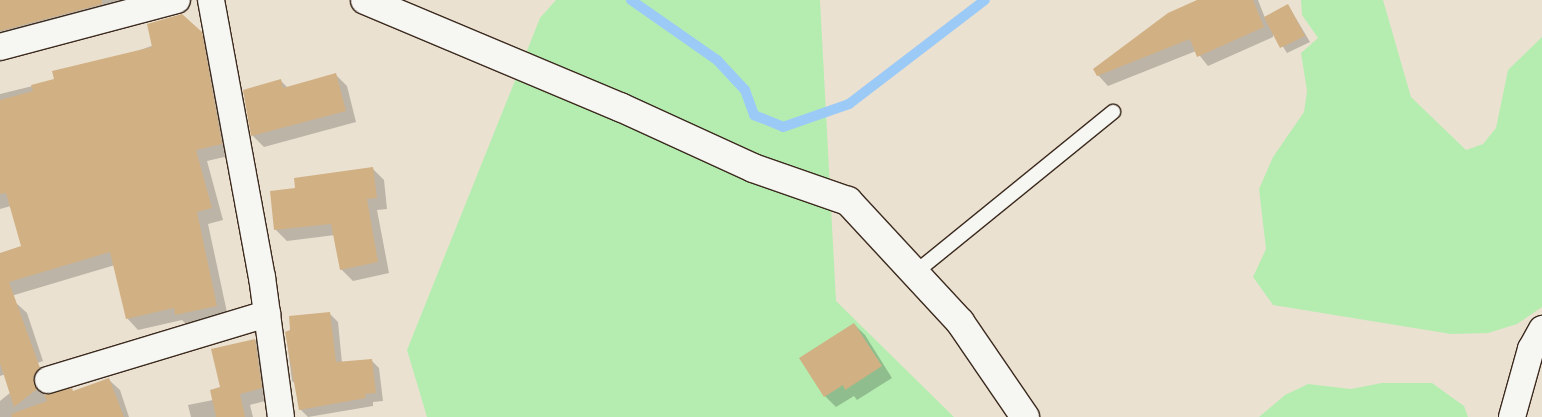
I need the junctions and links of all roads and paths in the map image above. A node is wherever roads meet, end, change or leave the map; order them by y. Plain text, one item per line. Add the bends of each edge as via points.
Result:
1 (177, 0) edge
2 (211, 0) edge
3 (365, 0) edge
4 (0, 47) edge
5 (1113, 112) dead end
6 (916, 272) junction
7 (267, 314) junction
8 (1542, 329) edge
9 (48, 380) dead end
10 (282, 417) edge
11 (1025, 417) edge
12 (1512, 417) edge

1 - 4 street
2 - 7 street
3 - 6 street via 620,107 753,168 848,201
5 - 6 lane
6 - 11 street via 960,322
7 - 9 street
7 - 10 street
8 - 12 street via 1531,349

